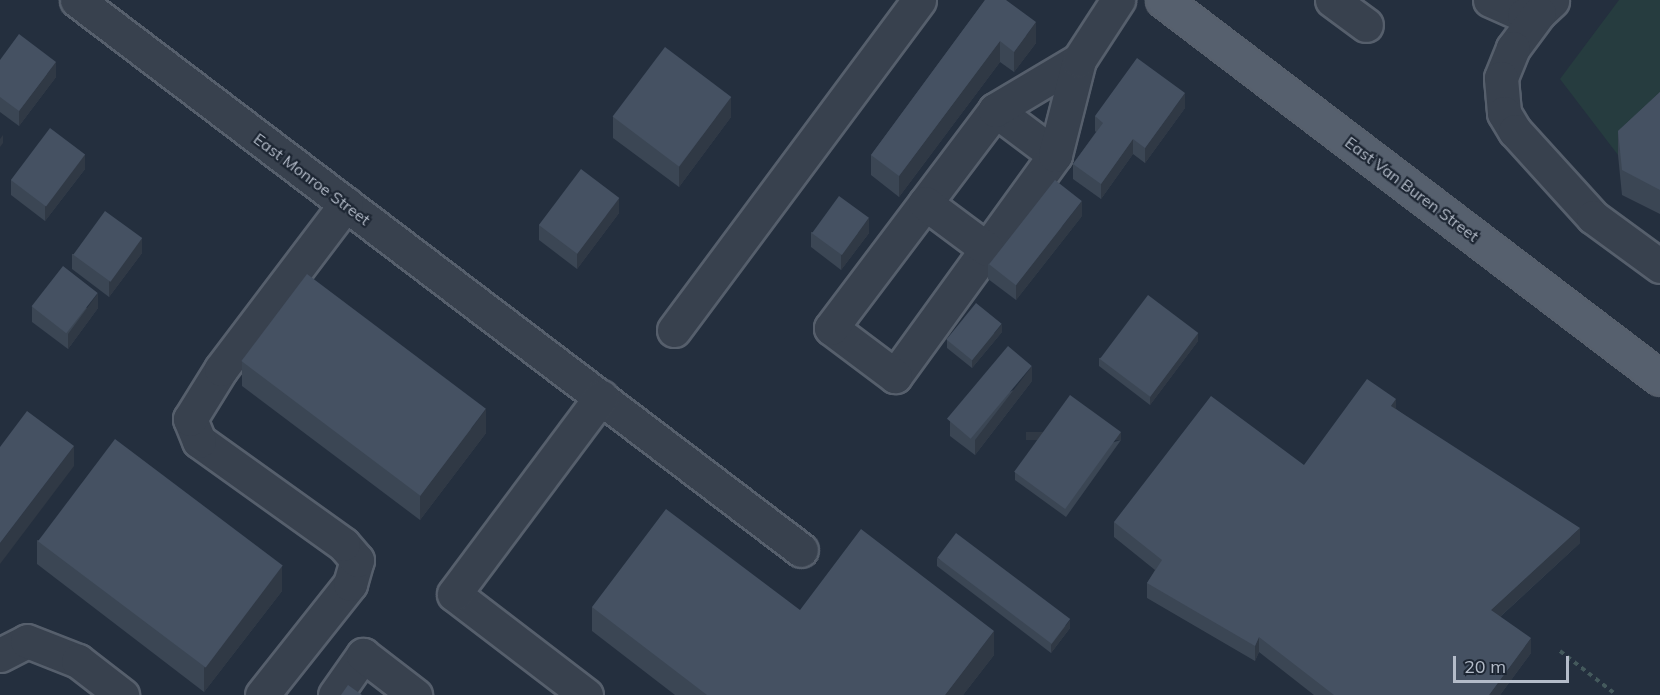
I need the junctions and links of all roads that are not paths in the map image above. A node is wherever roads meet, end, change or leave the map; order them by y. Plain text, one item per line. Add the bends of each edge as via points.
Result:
1 (77, 0) edge
2 (919, 0) edge
3 (1118, 0) edge
4 (1163, 0) edge
5 (1332, 0) edge
6 (1490, 0) edge
7 (1546, 6) edge
8 (1366, 25) dead end
9 (1079, 60) junction
10 (995, 110) junction
11 (1055, 155) junction
12 (925, 203) junction
13 (346, 204) junction
14 (987, 249) junction
15 (1660, 266) edge
16 (674, 330) dead end
17 (1660, 378) edge
18 (600, 397) junction
19 (801, 550) dead end
20 (0, 656) edge
21 (122, 695) edge
22 (262, 695) edge
23 (334, 695) edge
24 (416, 695) edge
25 (586, 695) edge

1 - 13 street, East Monroe Street
2 - 16 street
3 - 9 street
4 - 17 main road, East Van Buren Street
5 - 8 street
6 - 7 street via 1508,12
7 - 15 street via 1513,48 1501,78 1504,113 1515,131 1593,218
9 - 10 street
9 - 11 street
10 - 11 street
10 - 12 street
11 - 14 street
12 - 14 street
12 - 14 street via 831,328 895,376
13 - 18 street, East Monroe Street
13 - 22 street via 221,369 190,419 199,441 343,544 357,560 350,585
18 - 19 street, East Monroe Street
18 - 25 street via 454,594
20 - 21 street via 27,640 78,661
23 - 24 street via 363,655

